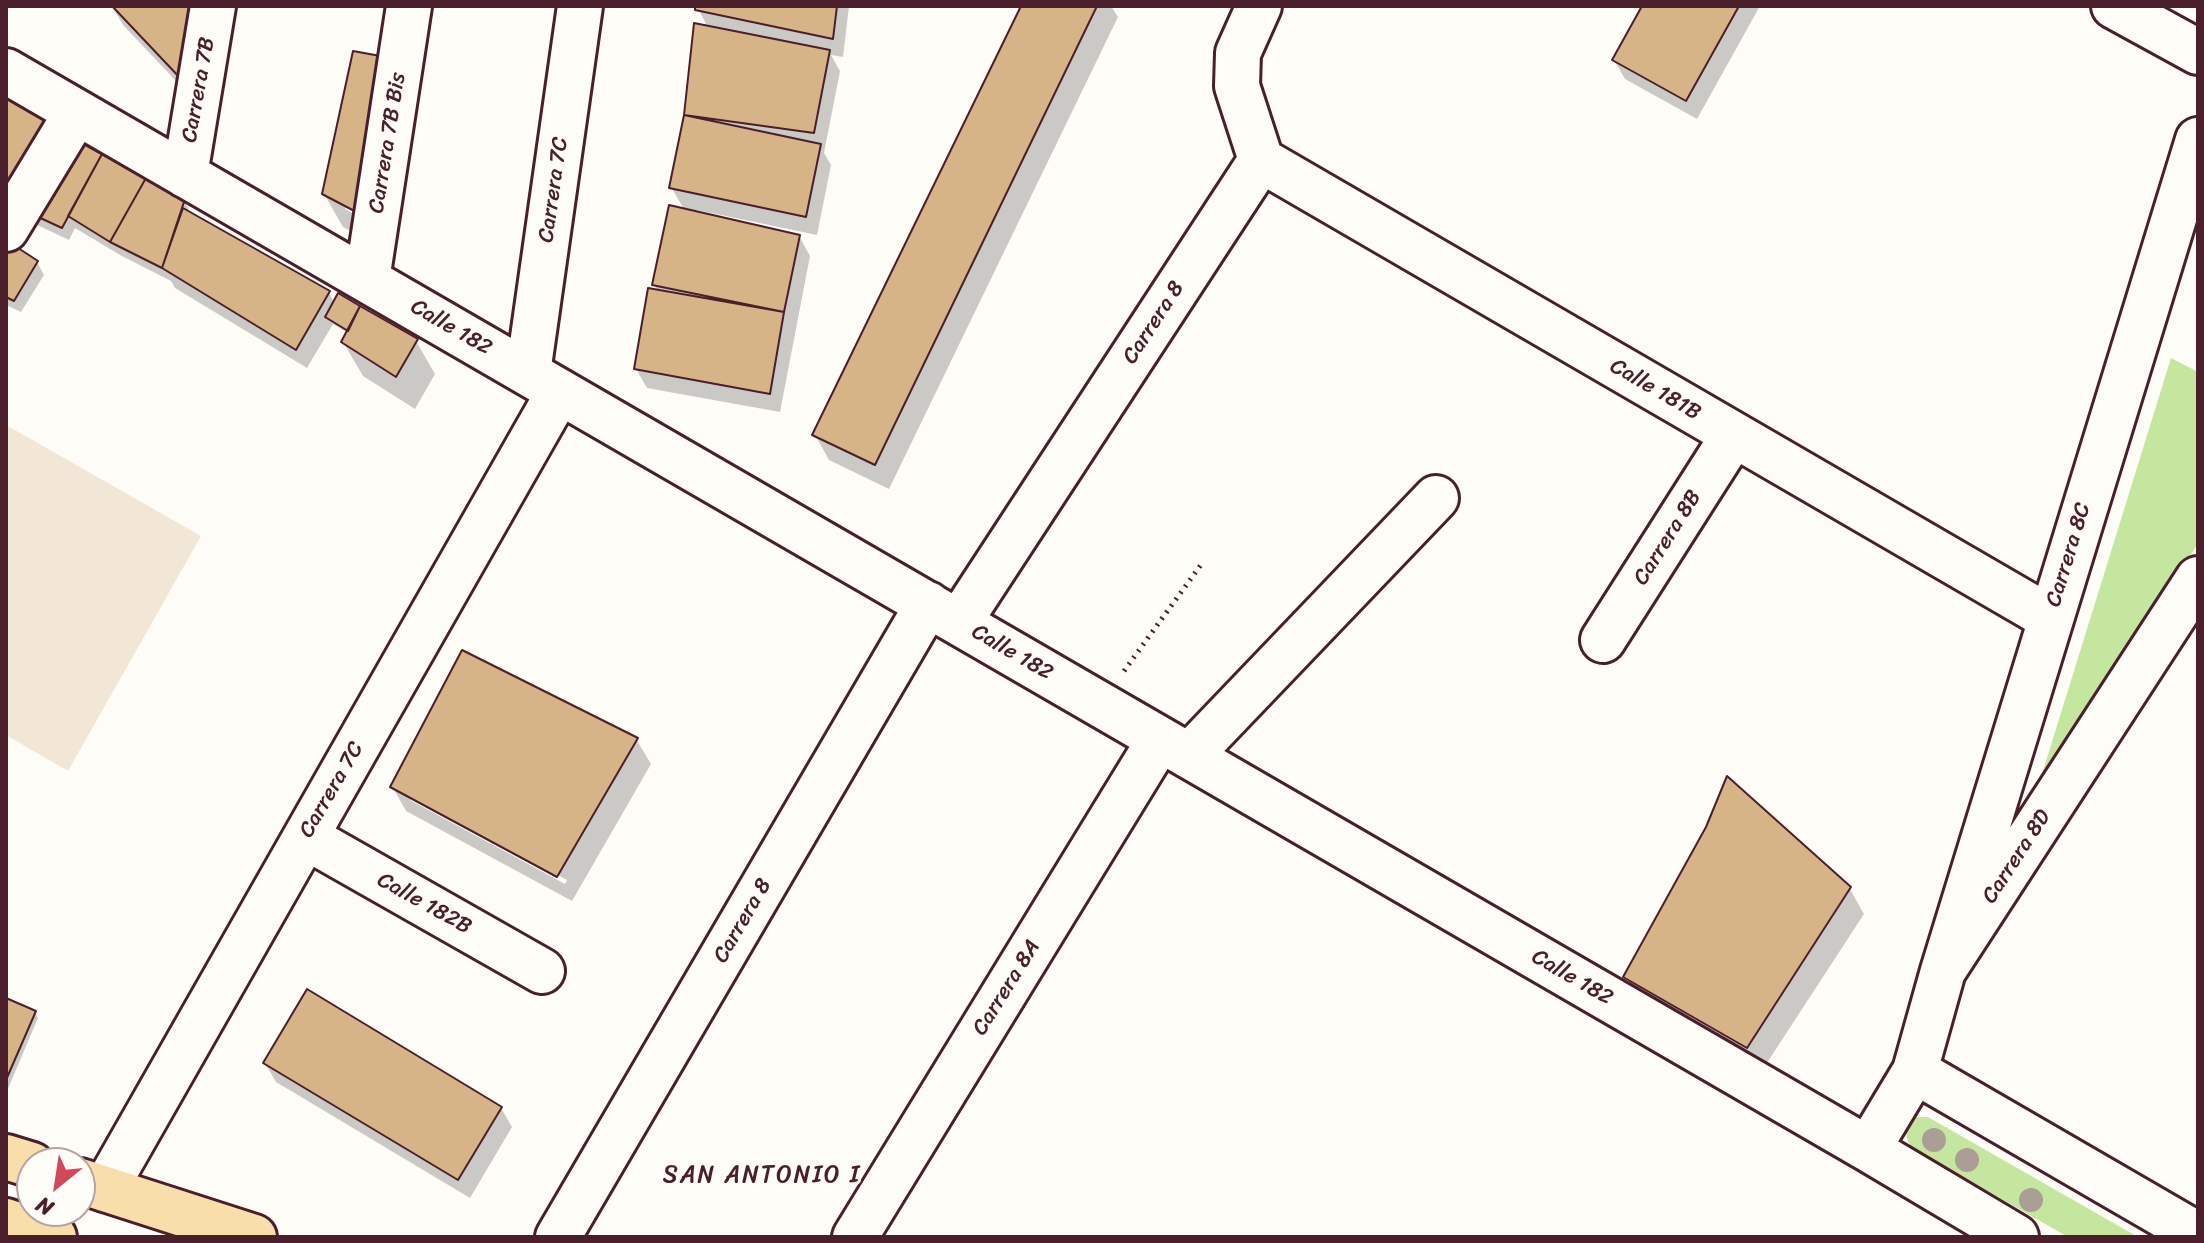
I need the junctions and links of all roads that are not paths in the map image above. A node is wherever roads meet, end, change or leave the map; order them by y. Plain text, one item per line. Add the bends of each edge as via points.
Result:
1 (213, 6) edge
2 (409, 6) edge
3 (580, 6) edge
4 (1259, 6) edge
5 (2114, 6) edge
6 (2198, 52) edge
7 (6, 71) edge
8 (77, 112) junction
9 (2198, 140) edge
10 (1261, 160) junction
11 (185, 175) junction
12 (6, 229) edge
13 (367, 280) junction
14 (544, 382) junction
15 (1733, 436) junction
16 (1436, 498) dead end
17 (2198, 579) edge
18 (943, 613) junction
19 (2050, 618) junction
20 (1603, 640) dead end
21 (1174, 748) junction
22 (306, 837) junction
23 (542, 971) dead end
24 (1943, 971) junction
25 (1915, 1071) junction
26 (1868, 1149) junction
27 (96, 1180) edge
28 (96, 1186) edge
29 (6, 1221) edge
30 (2198, 1235) edge
31 (54, 1237) edge
32 (254, 1237) edge
33 (558, 1237) edge
34 (855, 1237) edge
35 (2016, 1237) edge

1 - 11 street, Carrera 7B
2 - 13 street, Carrera 7B Bis
3 - 14 street, Carrera 7C
4 - 10 street via 1238,53 1237,86
5 - 6 street
7 - 8 street, Calle 182
8 - 11 street, Calle 182
8 - 12 street
9 - 19 street, Carrera 8C
10 - 15 street, Calle 181B
10 - 18 street, Carrera 8
11 - 13 street, Calle 182
13 - 14 street, Calle 182
14 - 18 street, Calle 182
14 - 22 street, Carrera 7C
15 - 19 street, Calle 181B
15 - 20 street, Carrera 8B
16 - 21 street, Carrera 8A
17 - 24 street, Carrera 8D
18 - 21 street, Calle 182
18 - 33 street, Carrera 8
19 - 24 street, Carrera 8C
21 - 26 street, Calle 182
21 - 34 street, Carrera 8A
22 - 23 street, Calle 182B
22 - 27 street, Carrera 7C
24 - 25 street, Carrera 8D
25 - 26 street, Carrera 8D
25 - 30 street
26 - 35 street, Calle 182
28 - 32 main road
29 - 31 main road

